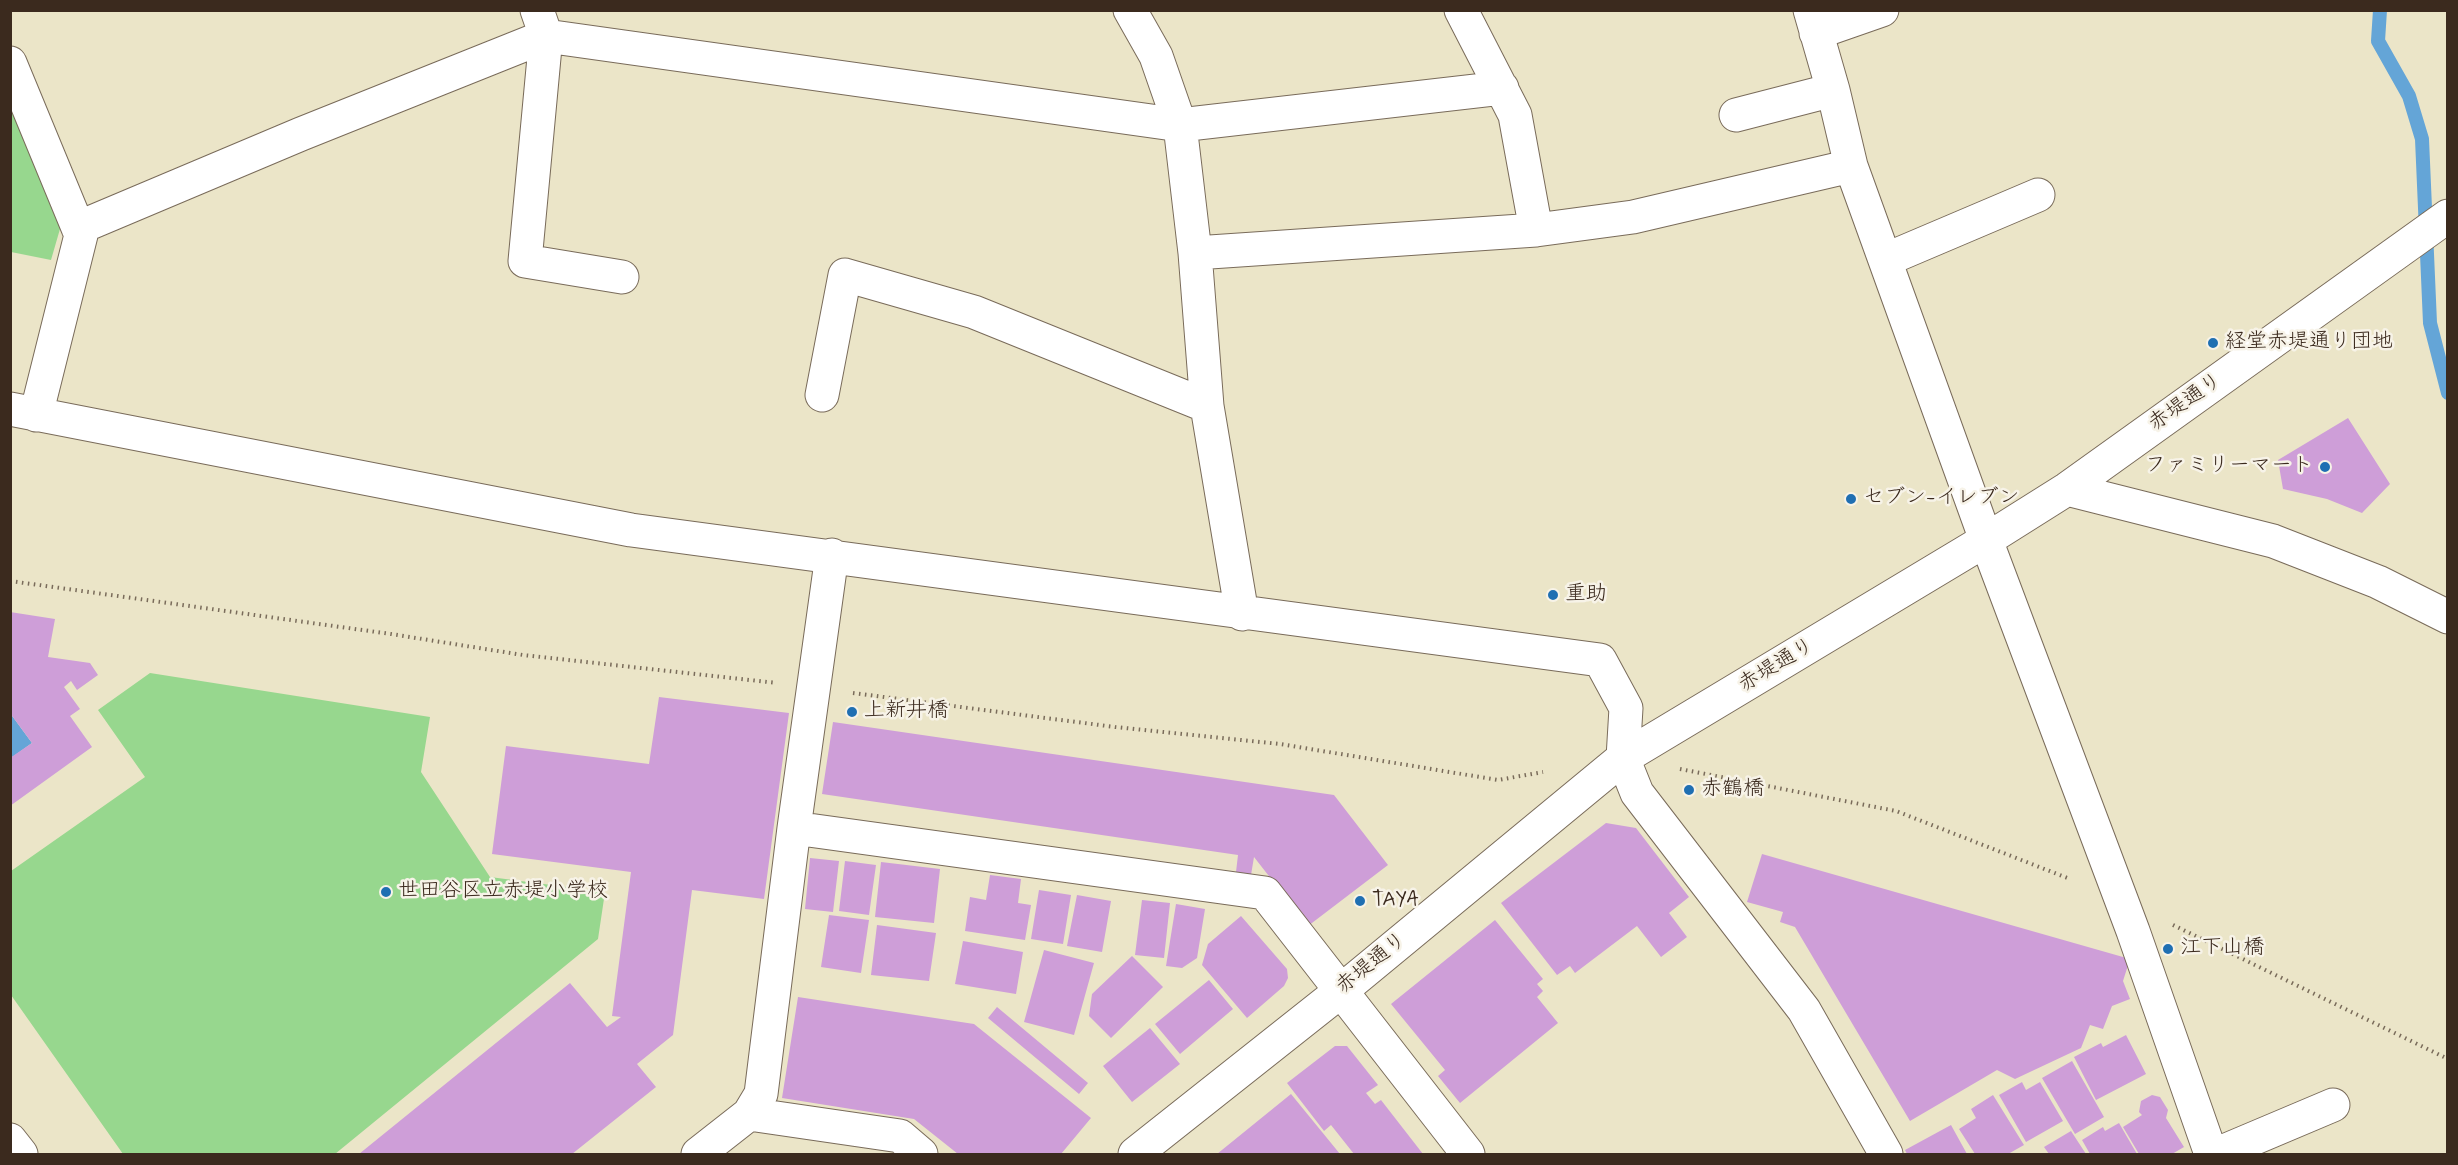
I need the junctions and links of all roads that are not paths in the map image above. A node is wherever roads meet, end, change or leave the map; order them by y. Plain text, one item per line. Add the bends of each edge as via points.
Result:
1 (1130, 10) edge
2 (1461, 10) edge
3 (1882, 10) edge
4 (1813, 22) edge
5 (542, 23) edge
6 (10, 63) edge
7 (1502, 88) junction
8 (1833, 90) junction
9 (1736, 115) dead end
10 (1180, 125) junction
11 (1851, 166) junction
12 (2038, 195) dead end
13 (2448, 216) edge
14 (78, 228) junction
15 (1536, 230) junction
16 (1195, 253) junction
17 (1885, 260) junction
18 (622, 277) dead end
19 (822, 395) dead end
20 (1207, 406) junction
21 (23, 412) edge
22 (2067, 489) junction
23 (1986, 540) junction
24 (832, 555) junction
25 (1242, 614) junction
26 (2448, 617) edge
27 (1623, 758) junction
28 (794, 828) junction
29 (1342, 990) junction
30 (2333, 1105) dead end
31 (749, 1114) junction
32 (10, 1140) edge
33 (21, 1155) edge
34 (698, 1155) edge
35 (921, 1155) edge
36 (1135, 1155) edge
37 (1468, 1155) edge
38 (1886, 1155) edge
39 (2211, 1155) edge
40 (2217, 1155) edge

1 - 10 street via 1156,56
2 - 7 street
3 - 4 street
4 - 8 street
5 - 10 street
5 - 14 street via 301,134
5 - 18 street via 525,261
6 - 14 street
7 - 10 street
7 - 15 street via 1515,115
8 - 9 street
8 - 11 street
10 - 16 street
11 - 15 street via 1633,217
11 - 17 street
12 - 17 street
13 - 22 street, 赤堤通り
14 - 21 street via 81,235
15 - 16 street
16 - 20 street
17 - 23 street
19 - 20 street via 845,275 974,312
20 - 25 street
21 - 24 street via 631,530
22 - 23 street, 赤堤通り
22 - 26 street via 2273,541 2378,582
23 - 27 street, 赤堤通り
23 - 39 street via 2121,898
24 - 25 street
24 - 28 street
25 - 27 street via 1600,660 1626,708
27 - 29 street, 赤堤通り
27 - 38 street via 1637,793 1804,1010
28 - 29 street via 1265,893
28 - 31 street via 761,1094
29 - 36 street, 赤堤通り
29 - 37 street
30 - 40 street
31 - 34 street
31 - 35 street via 900,1136
32 - 33 street

